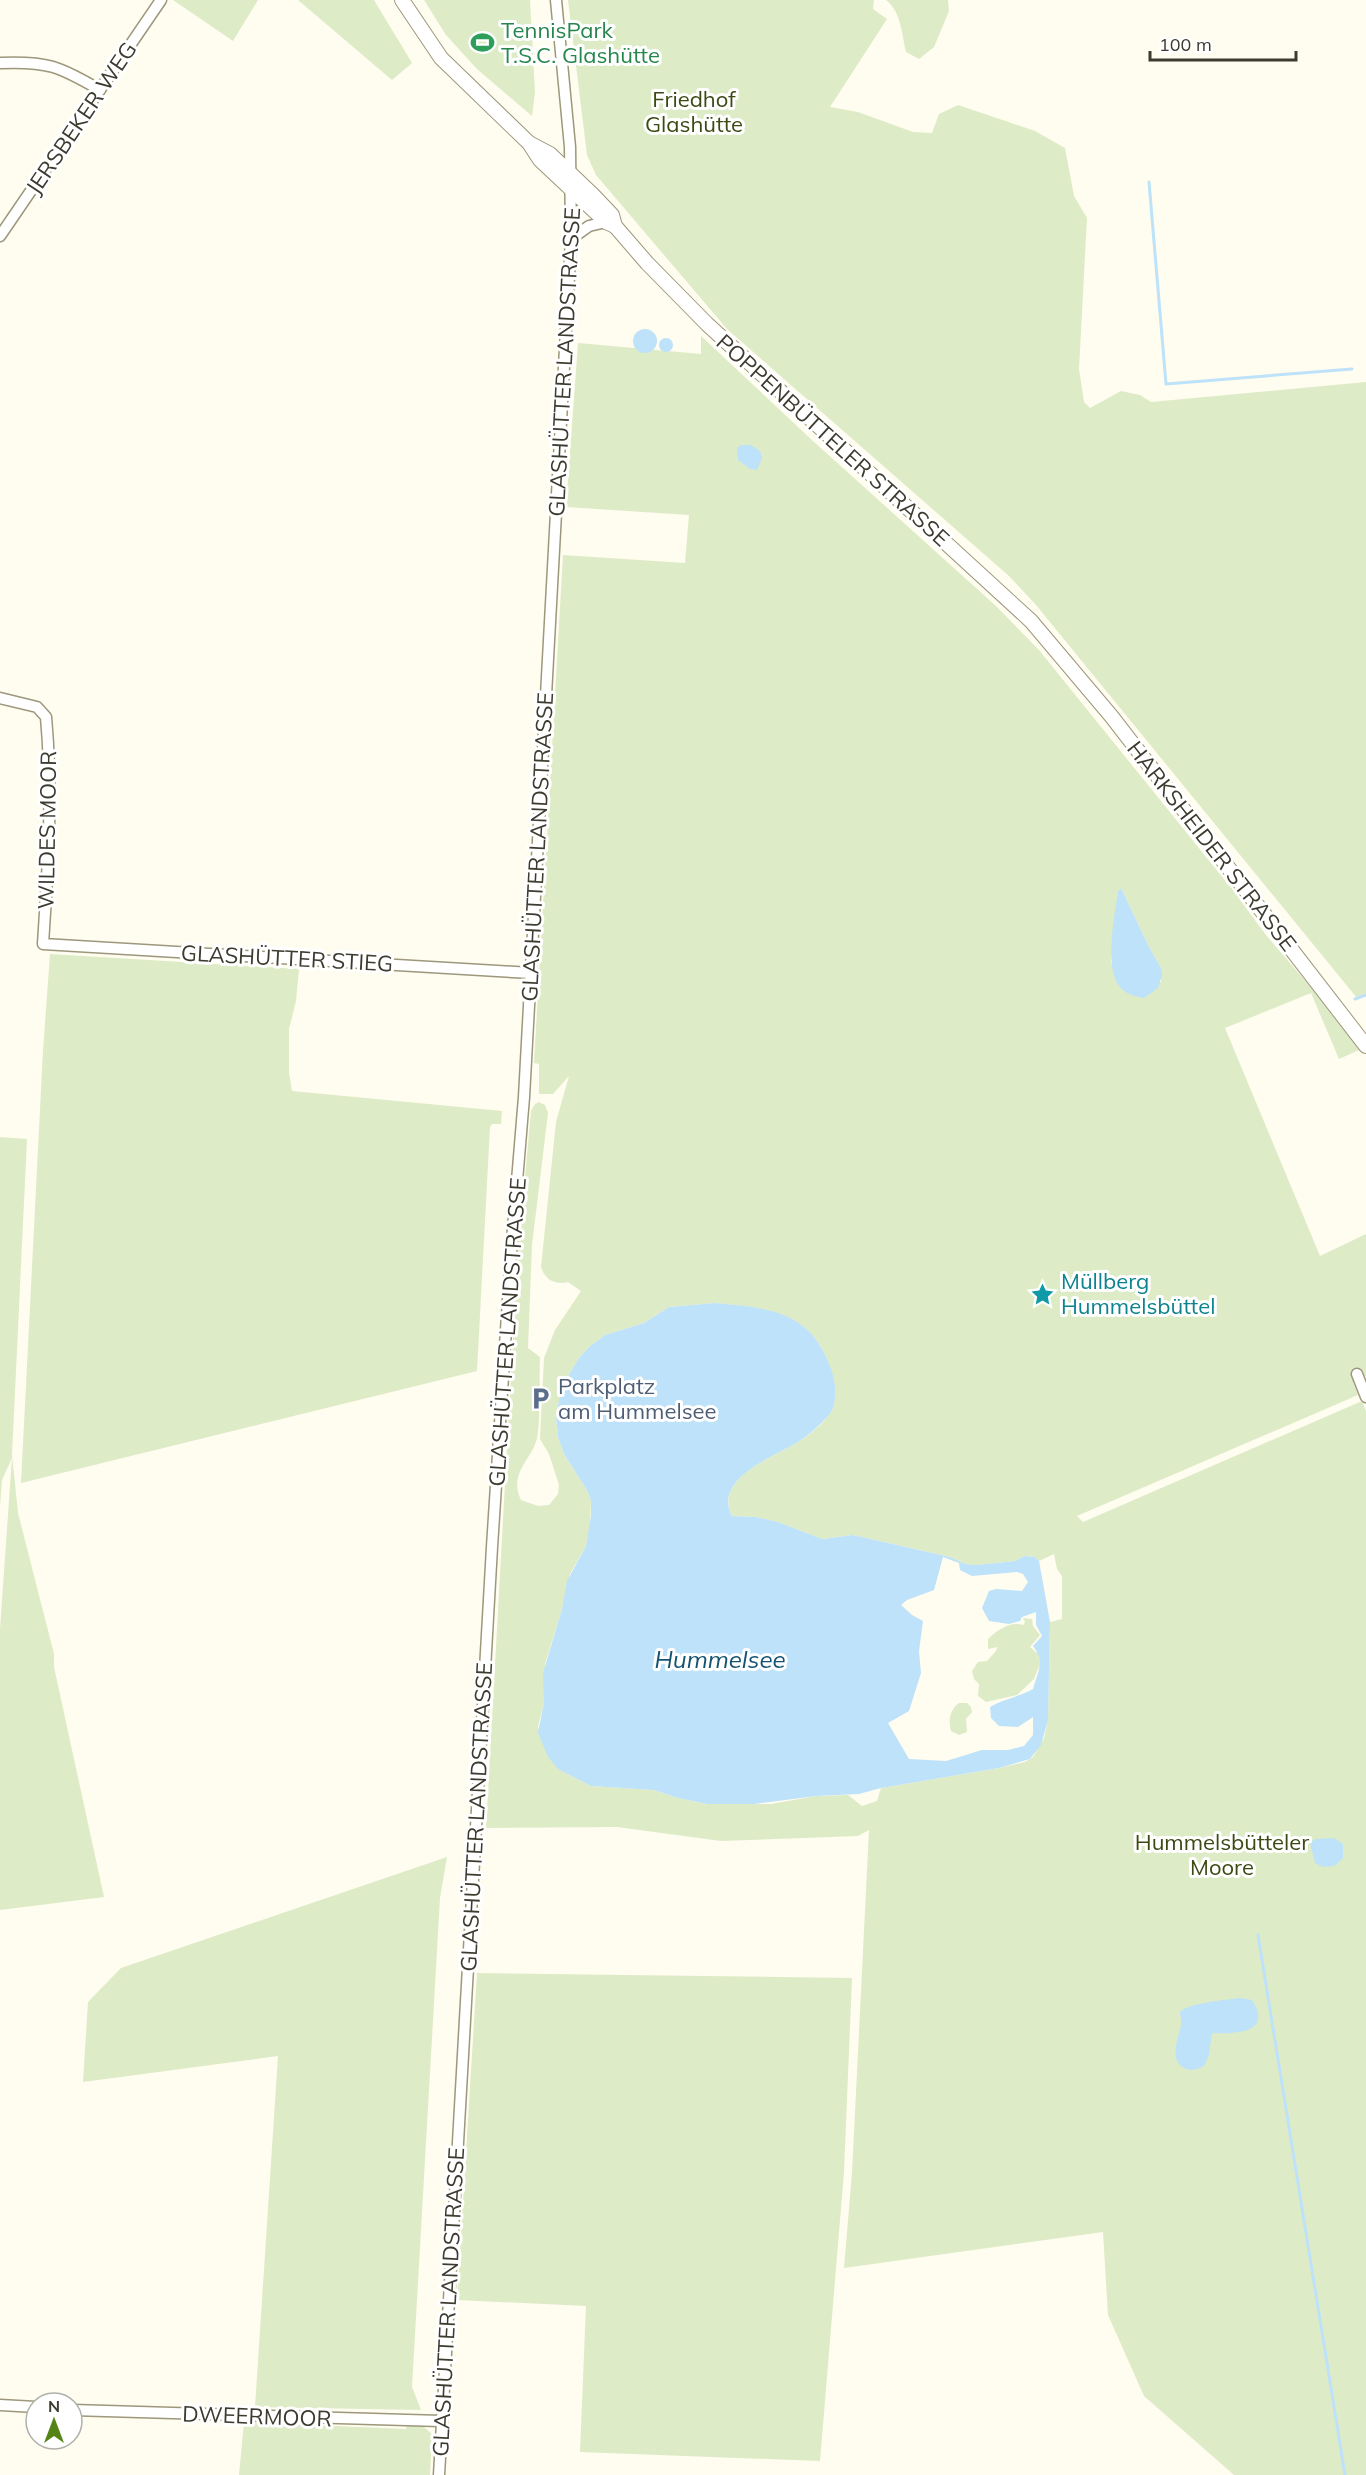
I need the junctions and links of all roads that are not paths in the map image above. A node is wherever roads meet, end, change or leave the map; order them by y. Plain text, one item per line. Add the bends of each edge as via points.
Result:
1 (161, 0) edge
2 (402, 0) edge
3 (556, 0) edge
4 (0, 63) edge
5 (99, 90) junction
6 (572, 182) junction
7 (611, 224) junction
8 (0, 236) edge
9 (571, 239) junction
10 (1055, 649) joint
11 (0, 698) edge
12 (43, 944) joint
13 (531, 973) junction
14 (1366, 1046) edge
15 (1357, 1374) dead end
16 (1366, 1397) edge
17 (0, 2405) edge
18 (24, 2406) edge
19 (84, 2410) edge
20 (441, 2421) junction
21 (439, 2475) edge

1 - 5 street, JERSBEKER WEG
2 - 6 main road, POPPENBÜTTELER STRASSE via 441,58 529,143 550,154
3 - 6 street, GLASHÜTTER LANDSTRASSE
4 - 5 street via 35,62 67,70
5 - 8 street, JERSBEKER WEG
6 - 7 main road, POPPENBÜTTELER STRASSE via 612,215
6 - 9 street, GLASHÜTTER LANDSTRASSE
7 - 9 street via 589,226
7 - 10 main road, POPPENBÜTTELER STRASSE via 669,288 1020,609
9 - 13 street, GLASHÜTTER LANDSTRASSE
10 - 14 main road, HARKSHEIDER STRASSE
11 - 12 street, WILDES MOOR via 37,707 46,717 51,768
12 - 13 street, GLASHÜTTER STIEG
13 - 20 street, GLASHÜTTER LANDSTRASSE via 491,1559
15 - 16 street
17 - 18 street
19 - 20 street, DWEERMOOR
20 - 21 street, GLASHÜTTER LANDSTRASSE

